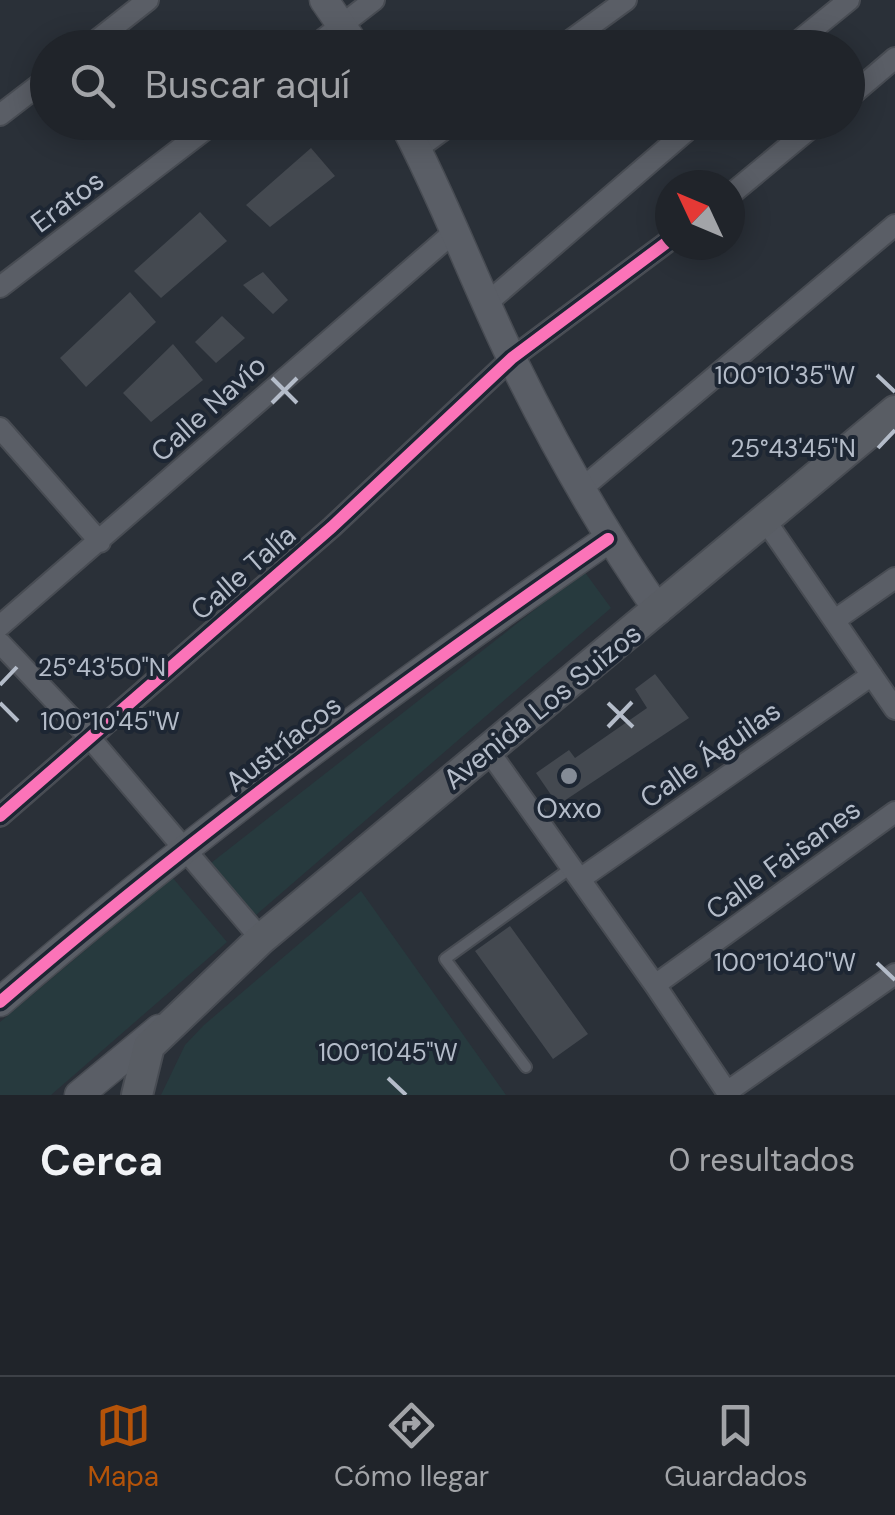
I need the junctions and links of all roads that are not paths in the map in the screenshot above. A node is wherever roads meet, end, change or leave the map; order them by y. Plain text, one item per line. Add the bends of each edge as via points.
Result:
1 (148, 0) edge
2 (324, 0) edge
3 (374, 0) edge
4 (626, 0) edge
5 (849, 0) edge
6 (110, 30) edge
7 (345, 30) edge
8 (353, 30) edge
9 (585, 30) edge
10 (812, 30) edge
11 (895, 58) edge
12 (865, 84) edge
13 (30, 92) edge
14 (0, 115) edge
15 (191, 140) edge
16 (412, 140) edge
17 (429, 140) edge
18 (676, 140) edge
19 (796, 140) edge
20 (417, 149) junction
21 (745, 182) edge
22 (895, 225) edge
23 (454, 232) junction
24 (655, 251) edge
25 (0, 287) edge
26 (486, 302) junction
27 (512, 358) junction
28 (895, 411) edge
29 (0, 428) edge
30 (580, 490) junction
31 (765, 520) junction
32 (608, 539) junction
33 (100, 542) junction
34 (895, 578) edge
35 (658, 610) junction
36 (835, 620) junction
37 (0, 626) edge
38 (0, 643) edge
39 (872, 675) junction
40 (895, 709) edge
41 (90, 738) junction
42 (488, 750) junction
43 (895, 812) edge
44 (0, 816) edge
45 (186, 849) junction
46 (576, 873) junction
47 (261, 939) junction
48 (895, 974) edge
49 (655, 985) junction
50 (5, 989) edge
51 (191, 1003) junction
52 (526, 1067) dead end
53 (94, 1090) edge
54 (728, 1094) edge
55 (137, 1095) edge

1 - 6 street
2 - 7 street
3 - 8 street
4 - 9 street
5 - 10 street
11 - 12 street
13 - 14 street
15 - 25 street, Eratos
16 - 20 street
17 - 20 street
18 - 26 street
19 - 21 street
20 - 23 street
22 - 30 street
23 - 26 street
23 - 33 street, Calle Navío
24 - 27 street, Calle Talía
26 - 27 street
27 - 30 street
27 - 41 street, Calle Talía via 332,527
28 - 31 main road, Avenida Los Suizos
29 - 33 street
30 - 32 street
31 - 35 main road, Avenida Los Suizos
31 - 36 street
32 - 35 street
32 - 45 street, Austríacos via 424,667
33 - 37 street, Calle Navío
34 - 36 street
35 - 42 main road, Avenida Los Suizos
36 - 39 street
38 - 41 street
39 - 40 street
39 - 46 street, Calle Águilas
41 - 44 street, Calle Talía
41 - 45 street
42 - 46 street
42 - 47 main road, Avenida Los Suizos
43 - 49 street, Calle Faisanes
45 - 47 street
45 - 50 street, Austríacos
46 - 49 street
46 - 52 lane via 446,958
47 - 51 main road, Avenida Los Suizos
48 - 54 street
49 - 54 street
51 - 53 street
51 - 55 main road, Avenida Los Suizos via 149,1046

